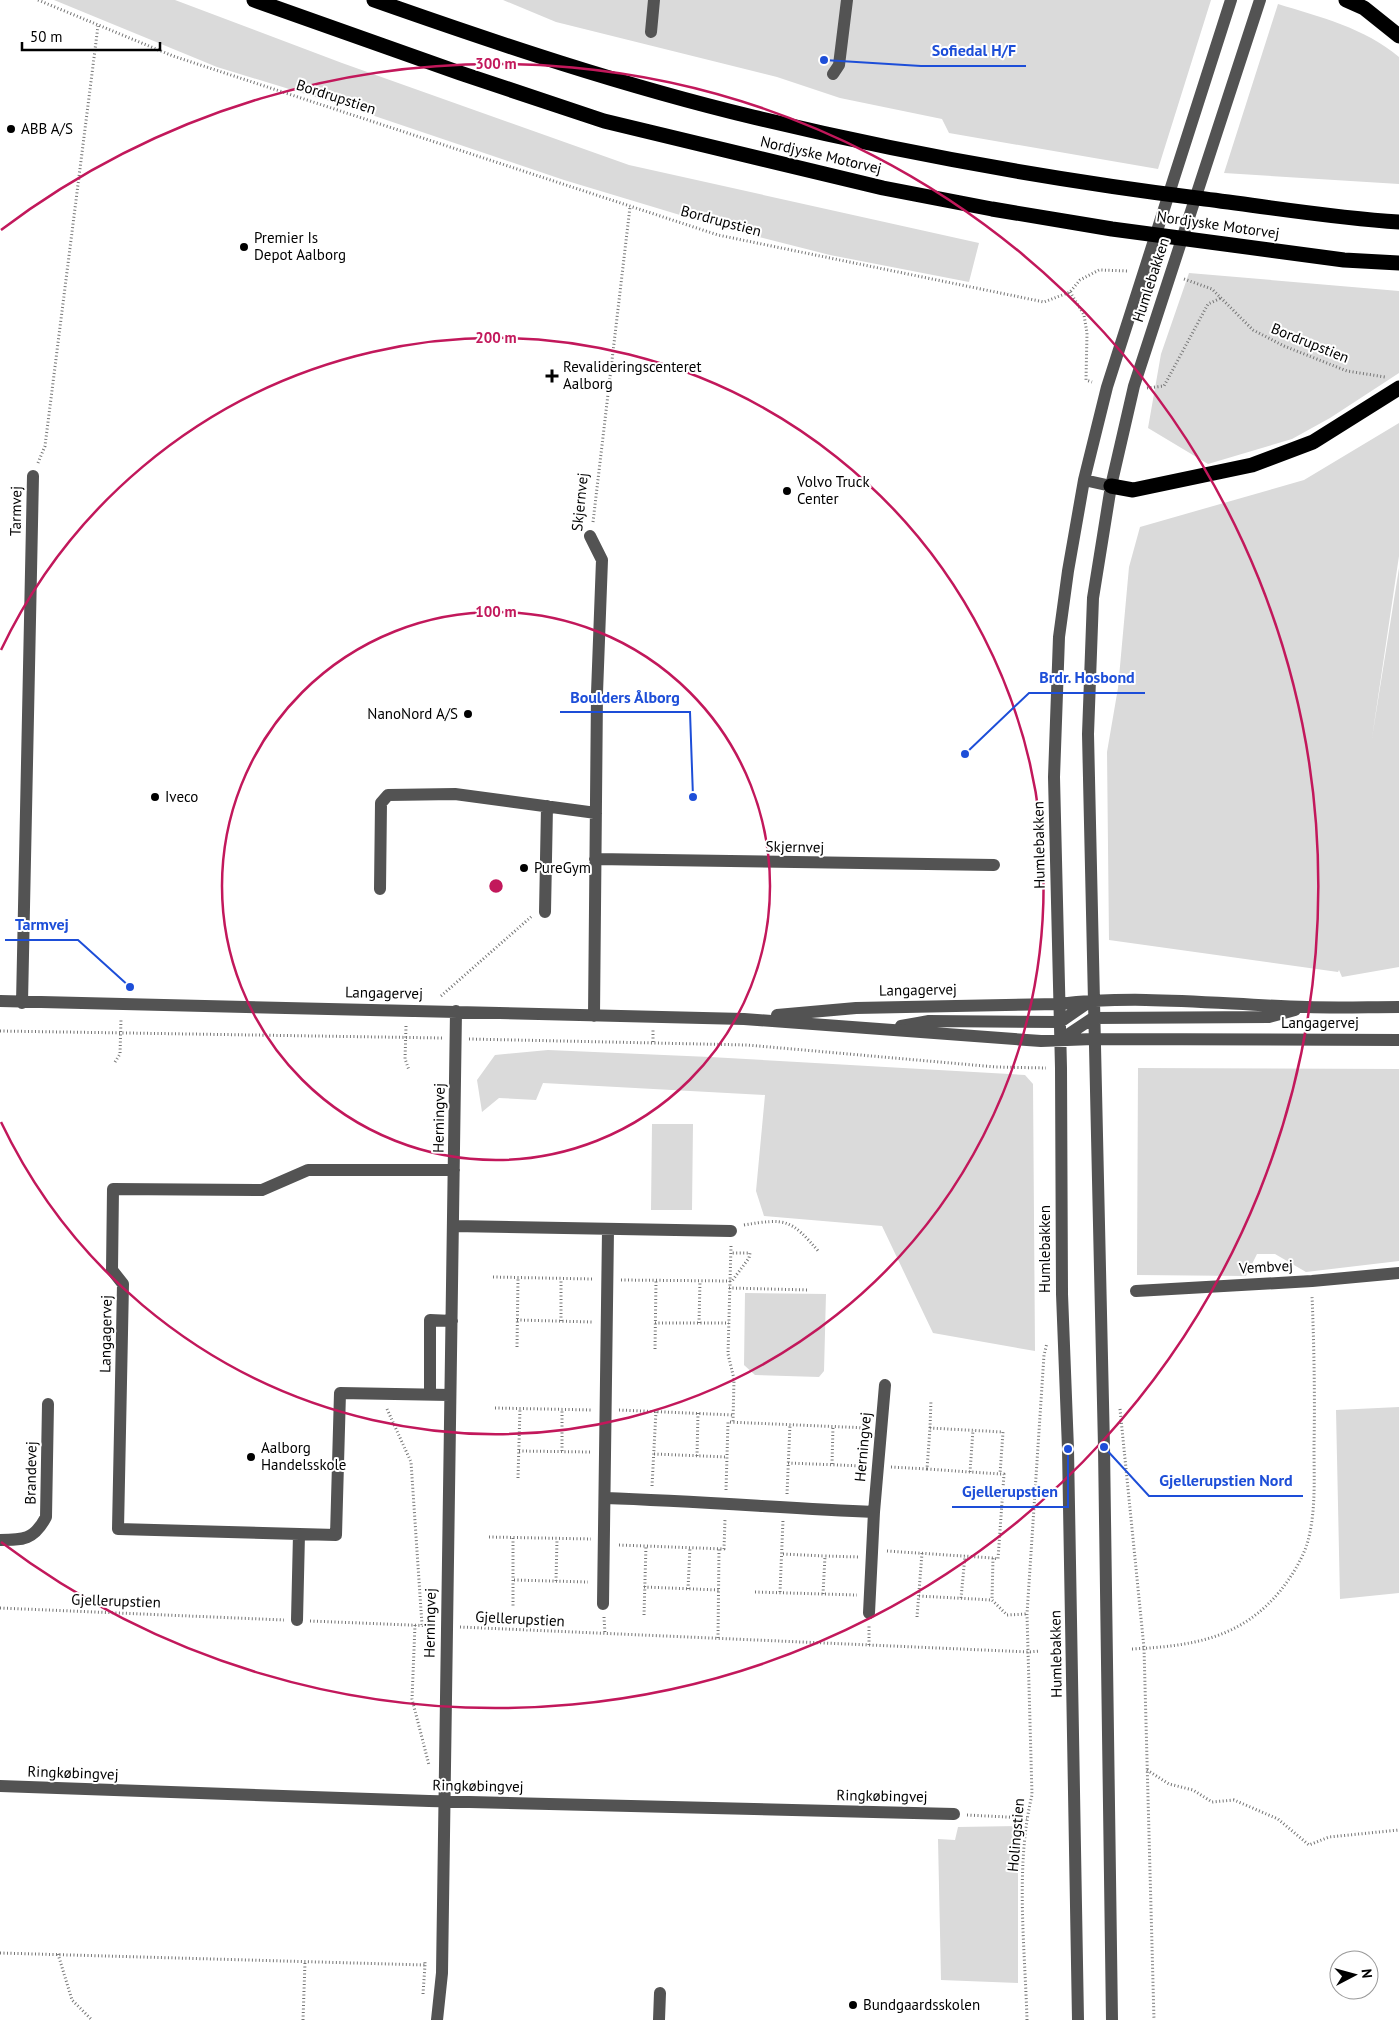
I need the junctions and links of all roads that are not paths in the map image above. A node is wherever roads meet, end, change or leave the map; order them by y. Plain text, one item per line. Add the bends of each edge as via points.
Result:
1 (254, 0) edge
2 (374, 0) edge
3 (654, 0) edge
4 (846, 0) edge
5 (1231, 0) edge
6 (1260, 0) edge
7 (1346, 0) edge
8 (651, 32) dead end
9 (1399, 36) edge
10 (833, 74) dead end
11 (1399, 222) edge
12 (1399, 263) edge
13 (1395, 383) edge
14 (33, 476) road end
15 (1084, 480) junction
16 (1110, 486) junction
17 (590, 536) road end
18 (547, 806) junction
19 (596, 813) junction
20 (595, 859) junction
21 (994, 865) dead end
22 (380, 889) dead end
23 (539, 914) road end
24 (1093, 1000) junction
25 (0, 1002) edge
26 (22, 1003) junction
27 (1060, 1004) junction
28 (1307, 1007) junction
29 (1399, 1007) edge
30 (456, 1011) junction
31 (594, 1016) junction
32 (1093, 1018) junction
33 (744, 1019) junction
34 (1060, 1022) junction
35 (884, 1029) junction
36 (1093, 1039) junction
37 (1060, 1040) junction
38 (1399, 1040) edge
39 (454, 1170) junction
40 (453, 1226) junction
41 (608, 1230) junction
42 (731, 1231) road end
43 (1399, 1273) edge
44 (1136, 1291) dead end
45 (452, 1321) junction
46 (885, 1386) dead end
47 (430, 1394) junction
48 (450, 1395) junction
49 (48, 1404) dead end
50 (605, 1498) junction
51 (874, 1512) junction
52 (299, 1534) junction
53 (0, 1540) edge
54 (603, 1604) dead end
55 (869, 1613) dead end
56 (297, 1620) road end
57 (0, 1786) edge
58 (444, 1801) junction
59 (954, 1814) road end
60 (660, 1993) dead end
61 (437, 2020) edge
62 (659, 2020) edge
63 (1078, 2020) edge
64 (1112, 2020) edge

1 - 12 highway, Nordjyske Motorvej via 604,121 883,188 1112,229 1344,260
2 - 11 highway, Nordjyske Motorvej via 616,80 752,117 873,144 1110,188
3 - 8 street
4 - 10 street via 839,65
5 - 15 street, Humlebakken via 1106,387
6 - 16 street, Humlebakken via 1134,386
7 - 9 highway via 1364,8
13 - 16 highway via 1313,442 1252,465 1133,490
14 - 26 street, Tarmvej
15 - 16 street
15 - 27 street, Humlebakken via 1059,637 1054,777
16 - 24 street, Humlebakken via 1093,598 1088,734
17 - 19 street, Skjernvej via 602,560
18 - 19 street
18 - 22 street via 455,794 388,795 381,802
18 - 23 street
19 - 20 street, Skjernvej
20 - 21 street, Skjernvej
20 - 31 street, Skjernvej
24 - 27 street, Langagervej
24 - 28 street, Langagervej
24 - 32 street, Humlebakken
24 - 34 street
25 - 26 street, Langagervej
26 - 30 street, Langagervej
27 - 33 street, Langagervej via 856,1008
27 - 34 street, Humlebakken
28 - 29 street, Langagervej
28 - 32 street, Langagervej via 1269,1017
30 - 31 street, Langagervej
30 - 39 street, Herningvej
31 - 33 street, Langagervej
32 - 36 street, Humlebakken
32 - 37 street
33 - 35 street, Langagervej
34 - 35 street, Langagervej via 929,1021
34 - 37 street, Humlebakken
35 - 37 street, Langagervej
36 - 37 street, Langagervej
36 - 38 street, Langagervej
36 - 64 street, Humlebakken via 1104,1447
37 - 63 street, Humlebakken via 1062,1294 1069,1458
39 - 40 street, Herningvej
39 - 52 street, Langagervej via 308,1170 262,1190 113,1188 112,1270 123,1284 118,1529
40 - 41 street
40 - 45 street, Herningvej
41 - 42 street
41 - 50 street
43 - 44 street, Vembvej
45 - 47 street via 430,1320
45 - 48 street, Herningvej
46 - 51 street, Herningvej
47 - 48 street, Langagervej
47 - 52 street, Langagervej via 340,1393 336,1535
48 - 58 street, Herningvej
49 - 53 street, Brandevej via 46,1517 28,1538
50 - 51 street
50 - 54 street
51 - 55 street, Herningvej
52 - 56 street
57 - 58 street, Ringkøbingvej
58 - 59 street, Ringkøbingvej
58 - 61 street, Herningvej via 442,1973
60 - 62 street

